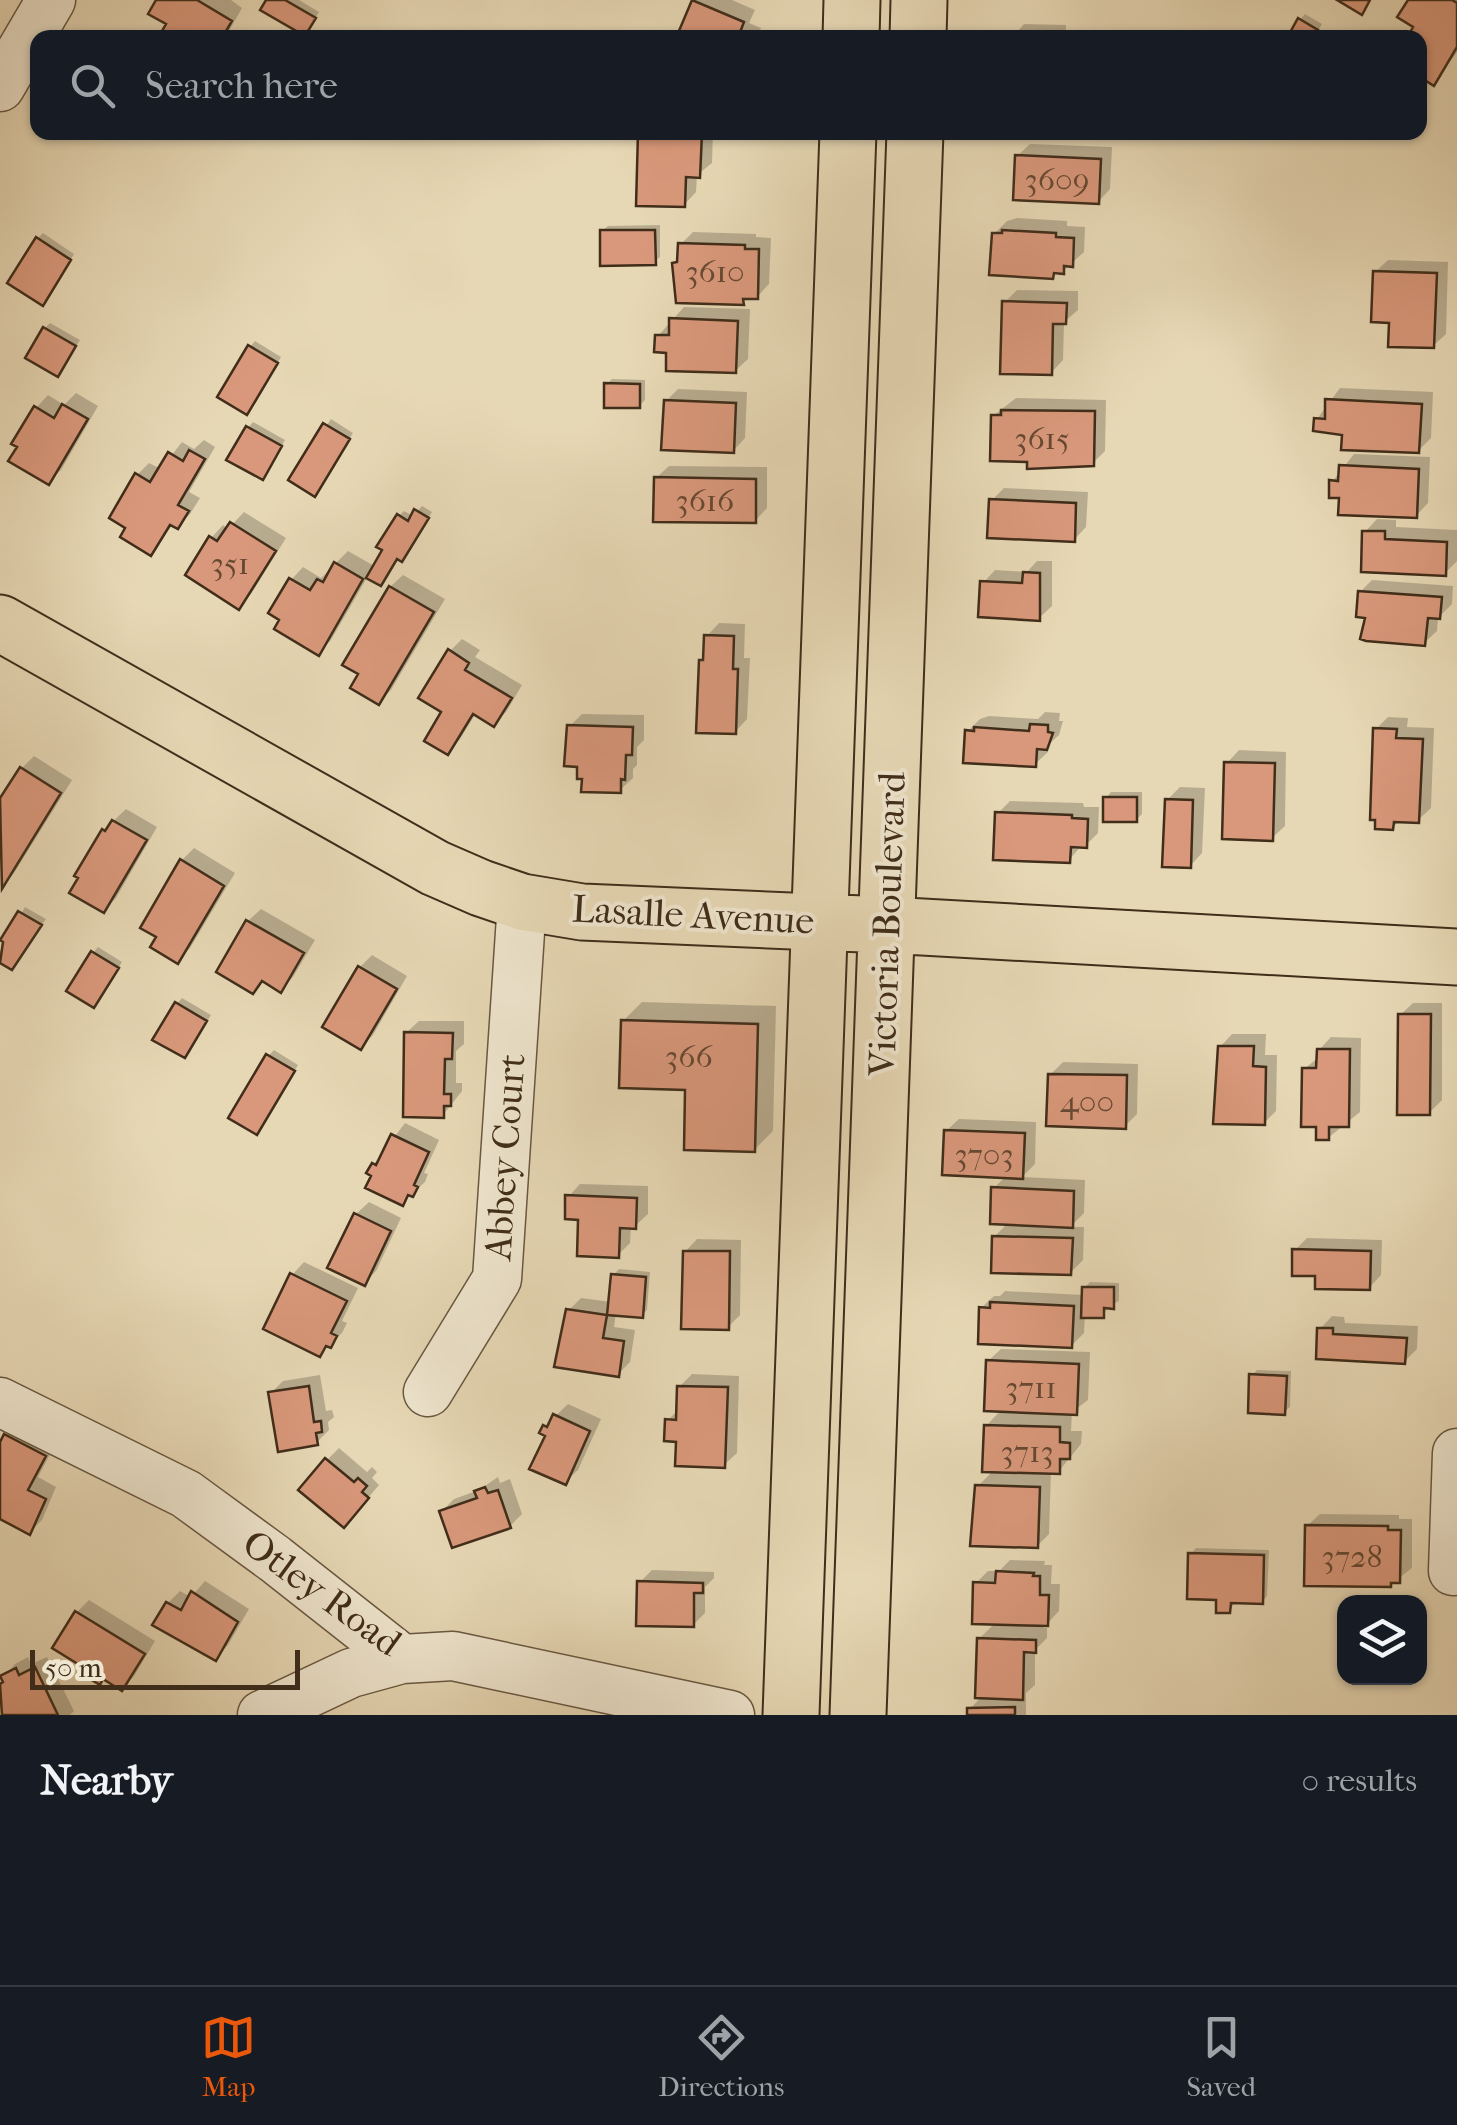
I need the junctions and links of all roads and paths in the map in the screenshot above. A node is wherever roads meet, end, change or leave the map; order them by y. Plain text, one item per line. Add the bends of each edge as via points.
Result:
1 (52, 0) edge
2 (852, 0) edge
3 (920, 0) edge
4 (34, 30) edge
5 (851, 30) edge
6 (918, 30) edge
7 (30, 37) edge
8 (0, 87) edge
9 (848, 140) edge
10 (915, 140) edge
11 (0, 623) edge
12 (522, 902) junction
13 (822, 922) junction
14 (886, 925) junction
15 (1457, 957) edge
16 (428, 1392) dead end
17 (0, 1402) edge
18 (1457, 1452) edge
19 (1453, 1571) dead end
20 (402, 1659) junction
21 (262, 1715) edge
22 (730, 1715) edge
23 (791, 1715) edge
24 (858, 1715) edge

1 - 4 street
2 - 5 main road
3 - 6 main road
7 - 8 street
9 - 13 main road, Victoria Boulevard
10 - 14 main road, Victoria Boulevard
11 - 12 main road, Lasalle Avenue via 435,868
12 - 13 main road, Lasalle Avenue via 582,912
12 - 16 street, Abbey Court via 497,1278
13 - 14 main road, Lasalle Avenue
13 - 23 main road, Victoria Boulevard
14 - 15 main road, Lasalle Avenue
14 - 24 main road, Victoria Boulevard
17 - 20 street, Otley Road via 186,1494
18 - 19 street
20 - 21 street via 350,1673
20 - 22 street, Otley Road via 452,1656

